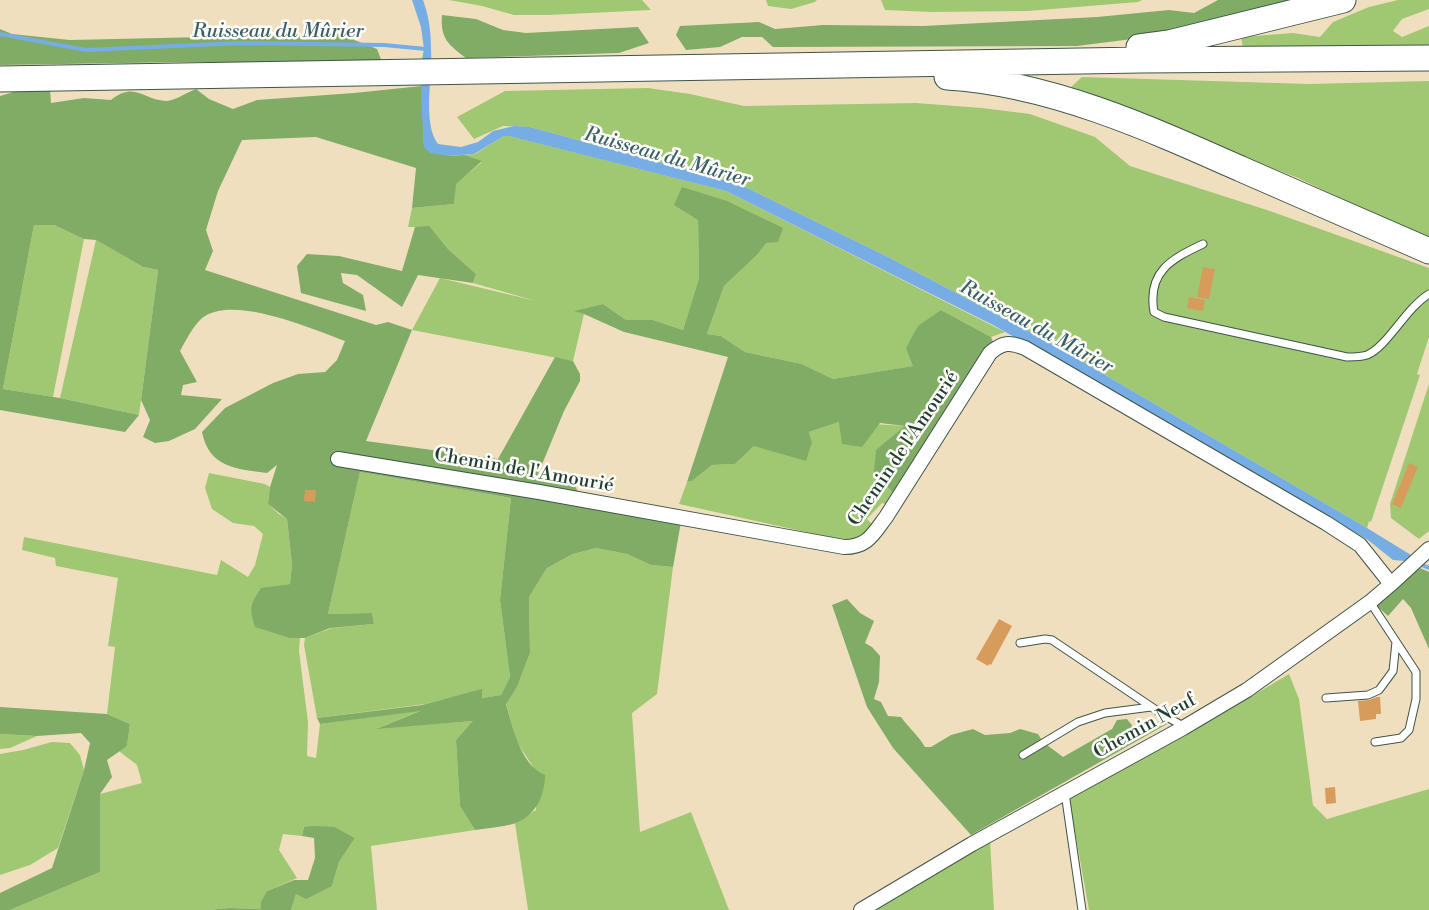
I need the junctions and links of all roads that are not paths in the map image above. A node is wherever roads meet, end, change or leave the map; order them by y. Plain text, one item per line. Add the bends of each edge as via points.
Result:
1 (1342, 0) edge
2 (1429, 58) edge
3 (858, 64) junction
4 (765, 67) junction
5 (0, 79) edge
6 (1203, 244) dead end
7 (1429, 251) edge
8 (1429, 294) edge
9 (338, 459) dead end
10 (1420, 557) edge
11 (1391, 584) junction
12 (1370, 602) junction
13 (1396, 642) junction
14 (1020, 643) dead end
15 (1326, 698) dead end
16 (1150, 707) junction
17 (1185, 727) junction
18 (1375, 742) dead end
19 (1023, 755) dead end
20 (1064, 793) junction
21 (861, 910) edge
22 (1082, 910) edge

1 - 3 highway via 1169,43 1124,50
2 - 3 highway
3 - 4 highway
4 - 5 highway
4 - 7 highway via 973,78 1018,86 1174,139
6 - 8 lane via 1176,257 1156,278 1154,312 1173,319 1347,357 1365,356 1375,351 1415,305
9 - 11 street, Chemin de l'Amourié via 855,547 864,544 886,516 990,353 1000,345 1013,344 1025,348 1360,544
10 - 11 street, Chemin Neuf
11 - 12 street, Chemin Neuf
12 - 13 lane
12 - 17 street, Chemin Neuf via 1247,690
13 - 15 lane via 1393,671 1380,690 1368,695
13 - 18 lane via 1416,672 1416,699 1409,730 1401,738
14 - 16 lane via 1052,640
16 - 17 lane
16 - 19 lane via 1105,713 1078,722
17 - 20 street, Chemin Neuf
20 - 21 street, Chemin Neuf
20 - 22 lane

